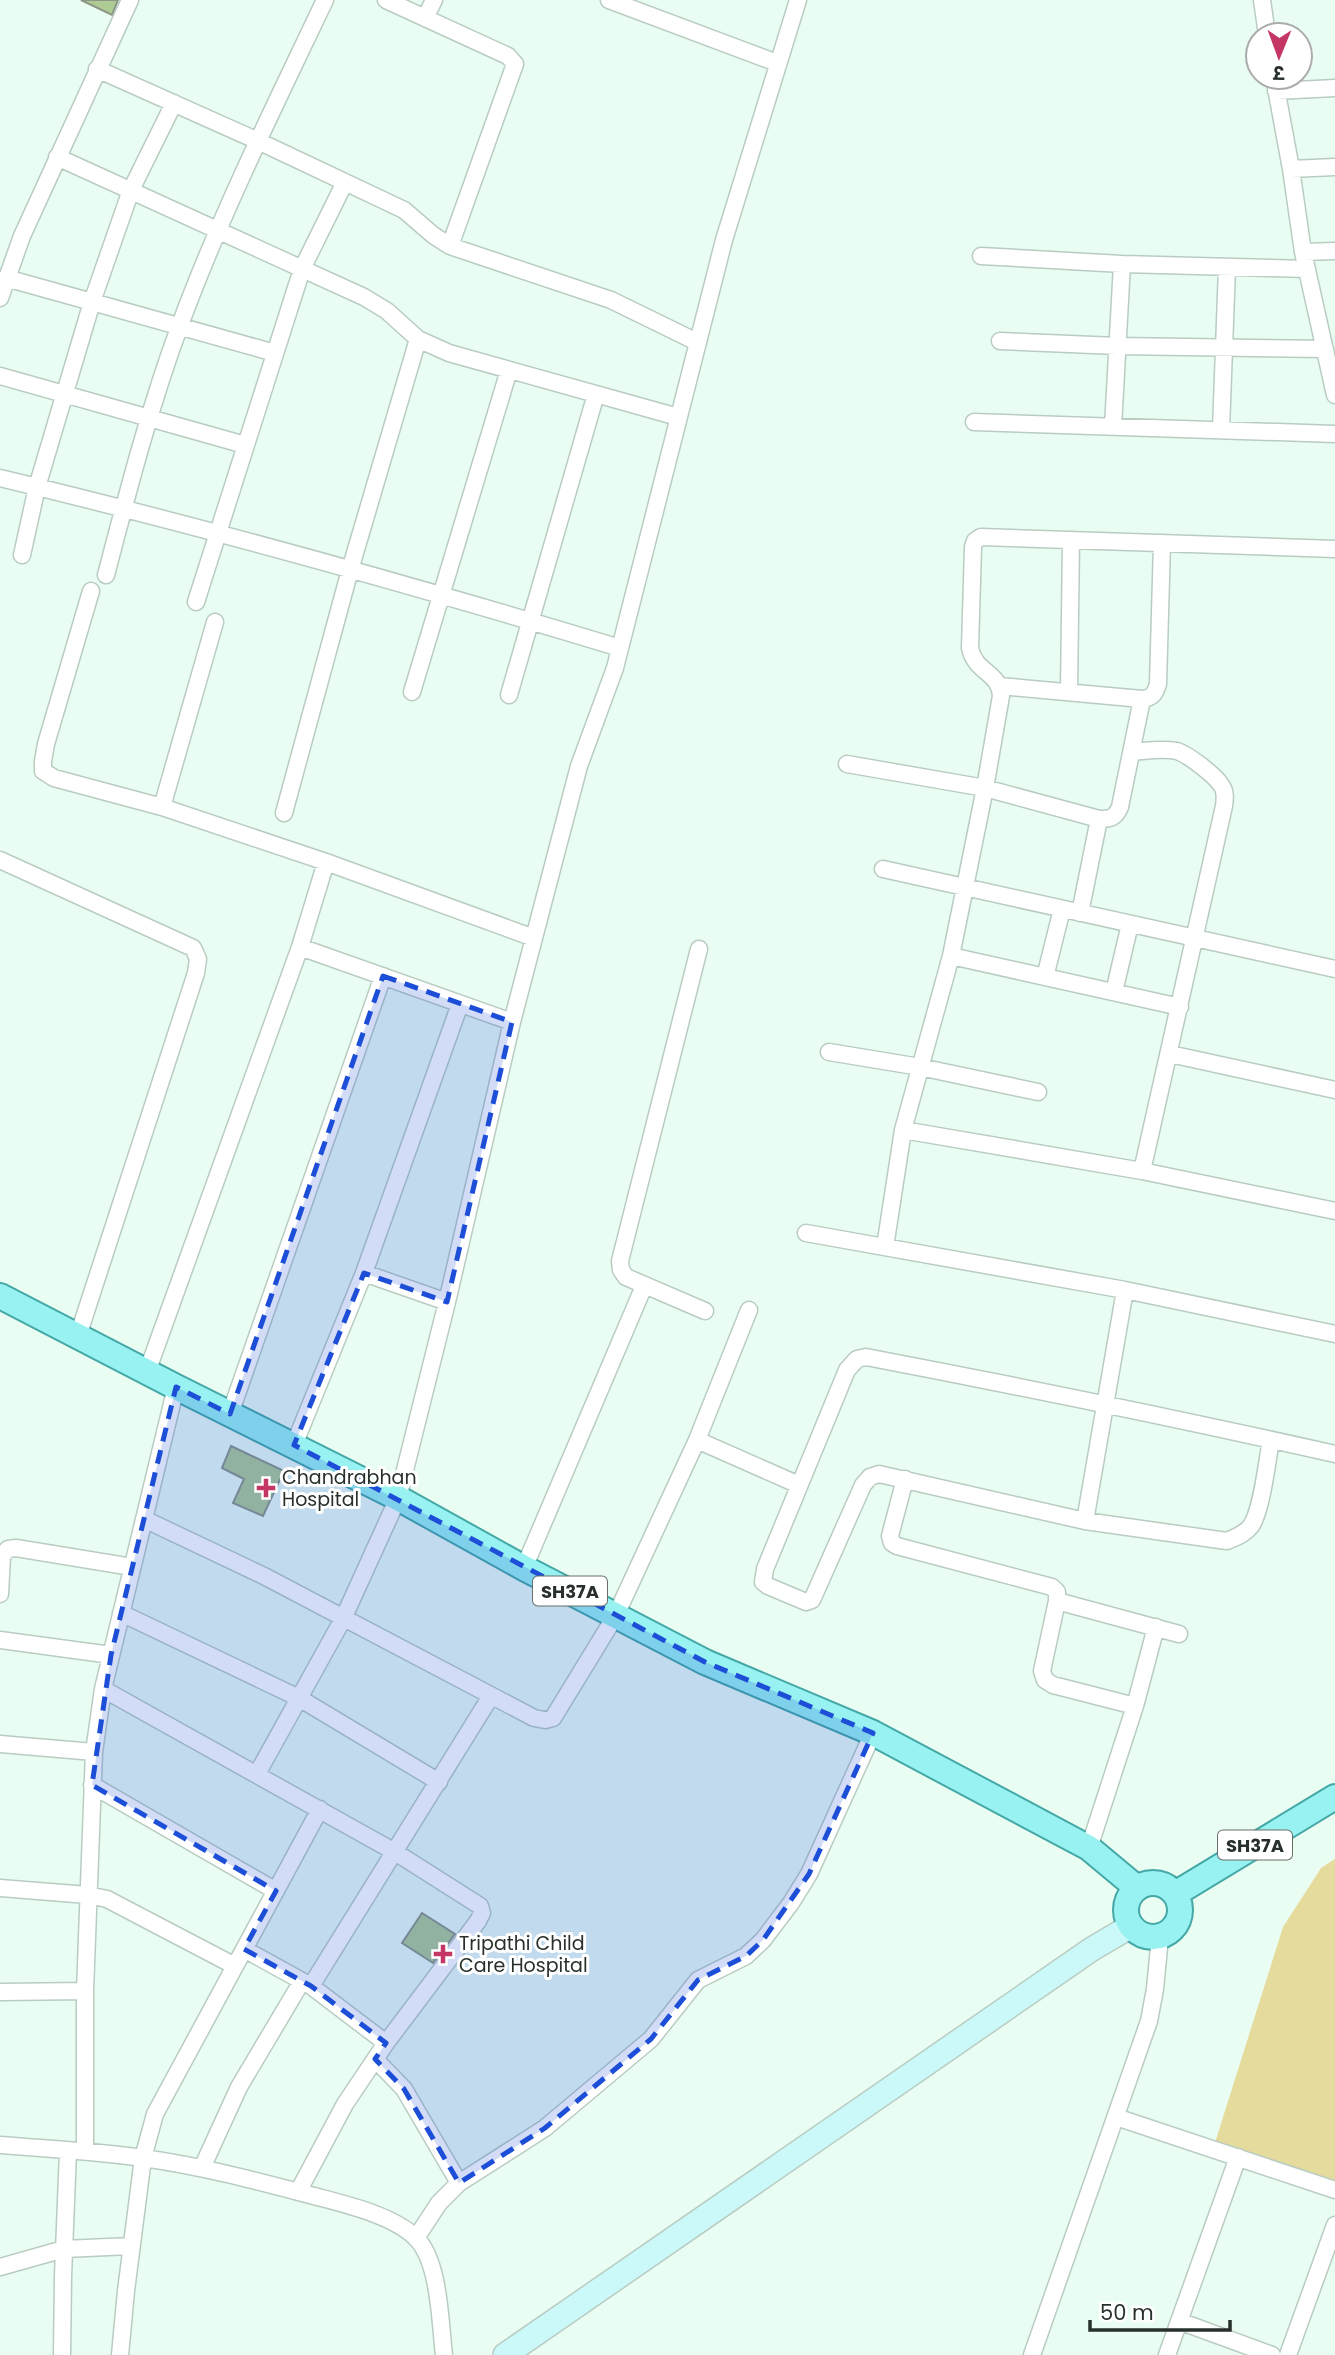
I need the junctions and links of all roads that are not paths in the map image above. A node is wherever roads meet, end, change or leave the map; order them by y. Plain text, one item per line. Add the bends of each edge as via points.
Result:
1 (130, 0) edge
2 (325, 0) edge
3 (386, 0) edge
4 (434, 0) edge
5 (609, 0) edge
6 (797, 0) edge
7 (1262, 0) edge
8 (425, 18) junction
9 (1265, 21) edge
10 (777, 63) junction
11 (97, 69) junction
12 (1314, 87) edge
13 (1335, 88) edge
14 (1276, 91) edge
15 (174, 103) junction
16 (258, 141) junction
17 (57, 157) junction
18 (1335, 166) edge
19 (1291, 169) junction
20 (345, 182) junction
21 (131, 190) junction
22 (218, 230) junction
23 (450, 246) junction
24 (1335, 251) edge
25 (1303, 253) junction
26 (981, 256) dead end
27 (1122, 264) junction
28 (1227, 267) junction
29 (302, 269) junction
30 (1307, 269) junction
31 (6, 278) junction
32 (0, 298) edge
33 (92, 302) junction
34 (180, 326) junction
35 (418, 339) junction
36 (1000, 341) dead end
37 (697, 342) junction
38 (1117, 346) junction
39 (1224, 347) junction
40 (1325, 349) junction
41 (275, 353) junction
42 (509, 370) junction
43 (0, 376) edge
44 (63, 394) junction
45 (596, 394) junction
46 (1335, 394) edge
47 (678, 417) junction
48 (150, 418) junction
49 (974, 422) dead end
50 (1113, 427) junction
51 (1221, 430) junction
52 (1335, 433) edge
53 (245, 445) junction
54 (0, 478) edge
55 (37, 487) junction
56 (124, 508) junction
57 (216, 534) junction
58 (1071, 540) junction
59 (1163, 544) junction
60 (1335, 549) edge
61 (22, 555) dead end
62 (350, 570) junction
63 (106, 575) dead end
64 (91, 591) dead end
65 (441, 596) junction
66 (196, 602) dead end
67 (531, 621) junction
68 (215, 622) dead end
69 (620, 648) junction
70 (1000, 686) junction
71 (1069, 691) junction
72 (412, 692) dead end
73 (509, 695) dead end
74 (1142, 699) junction
75 (1132, 752) junction
76 (847, 764) dead end
77 (985, 788) junction
78 (162, 807) junction
79 (284, 813) dead end
80 (1099, 819) junction
81 (0, 860) edge
82 (326, 862) junction
83 (883, 869) dead end
84 (965, 888) junction
85 (1062, 909) junction
86 (1080, 913) junction
87 (1130, 924) junction
88 (534, 938) junction
89 (1195, 939) junction
90 (300, 947) junction
91 (699, 949) dead end
92 (951, 956) junction
93 (1335, 969) edge
94 (383, 976) junction
95 (1045, 977) junction
96 (1114, 992) junction
97 (460, 1004) junction
98 (1180, 1007) junction
99 (512, 1022) junction
100 (829, 1052) dead end
101 (1170, 1054) junction
102 (920, 1067) junction
103 (1335, 1090) edge
104 (1038, 1092) dead end
105 (903, 1130) junction
106 (1142, 1171) junction
107 (1335, 1211) edge
108 (806, 1233) dead end
109 (885, 1247) junction
110 (365, 1273) junction
111 (644, 1286) junction
112 (1125, 1290) junction
113 (0, 1296) edge
114 (447, 1302) junction
115 (749, 1310) dead end
116 (705, 1311) dead end
117 (1335, 1334) edge
118 (78, 1336) junction
119 (147, 1372) junction
120 (176, 1387) junction
121 (1105, 1406) junction
122 (230, 1414) junction
123 (697, 1440) junction
124 (1271, 1440) junction
125 (294, 1446) junction
126 (1335, 1454) edge
127 (905, 1479) junction
128 (799, 1485) junction
129 (398, 1498) junction
130 (144, 1519) junction
131 (1085, 1521) junction
132 (132, 1567) junction
133 (524, 1568) junction
134 (0, 1594) edge
135 (1057, 1601) junction
136 (121, 1614) junction
137 (616, 1615) junction
138 (343, 1619) junction
139 (1156, 1627) junction
140 (1179, 1634) dead end
141 (0, 1640) edge
142 (111, 1655) junction
143 (103, 1689) junction
144 (491, 1696) junction
145 (299, 1698) junction
146 (1135, 1706) junction
147 (873, 1733) junction
148 (0, 1744) edge
149 (94, 1752) junction
150 (257, 1774) junction
151 (439, 1782) junction
152 (92, 1785) junction
153 (1335, 1797) edge
154 (320, 1809) junction
155 (1089, 1848) junction
156 (395, 1852) junction
157 (0, 1888) edge
158 (1137, 1888) junction
159 (275, 1891) junction
160 (1175, 1894) junction
161 (88, 1895) junction
162 (1131, 1926) junction
163 (1160, 1937) junction
164 (244, 1949) junction
165 (235, 1965) junction
166 (307, 1984) junction
167 (85, 1991) junction
168 (0, 1992) edge
169 (386, 2043) junction
170 (375, 2059) junction
171 (1116, 2117) junction
172 (0, 2145) edge
173 (77, 2151) junction
174 (1238, 2157) junction
175 (143, 2158) junction
176 (202, 2168) junction
177 (459, 2183) junction
178 (1335, 2190) edge
179 (298, 2192) junction
180 (1335, 2225) edge
181 (416, 2238) junction
182 (131, 2246) junction
183 (64, 2249) junction
184 (0, 2267) edge
185 (1179, 2321) junction
186 (62, 2355) edge
187 (120, 2355) edge
188 (444, 2355) edge
189 (505, 2355) edge
190 (1032, 2355) edge
191 (1167, 2355) edge
192 (1272, 2355) edge
193 (1287, 2355) edge

1 - 11 street
2 - 16 street
3 - 8 street
4 - 8 street
5 - 10 street
6 - 10 street
7 - 9 street
8 - 23 street via 508,56 515,64
10 - 37 street
11 - 15 street
11 - 17 street
12 - 13 street
14 - 19 street
15 - 16 street
15 - 21 street
16 - 20 street
16 - 22 street
17 - 21 street
17 - 31 street
18 - 19 street
19 - 25 street
20 - 23 street via 404,211
20 - 29 street
21 - 22 street
21 - 33 street
22 - 29 street
22 - 34 street
23 - 37 street via 611,300
24 - 25 street
25 - 30 street
26 - 27 street
27 - 28 street
27 - 38 street
28 - 30 street
28 - 39 street
29 - 35 street via 364,297
29 - 41 street
30 - 40 street
31 - 32 street
31 - 33 street
33 - 34 street
33 - 44 street
34 - 41 street
34 - 48 street
35 - 42 street
35 - 62 street
36 - 38 street
37 - 47 street
38 - 39 street
38 - 50 street
39 - 40 street
39 - 51 street
40 - 46 street
41 - 53 street
42 - 45 street
42 - 65 street
43 - 44 street
44 - 48 street
44 - 55 street
45 - 47 street
45 - 67 street
47 - 69 street
48 - 53 street
48 - 56 street
49 - 50 street
50 - 51 street
51 - 52 street
53 - 57 street
54 - 55 street
55 - 56 street
55 - 61 street
56 - 57 street
56 - 63 street
57 - 62 street
57 - 66 street
58 - 59 street
58 - 70 street via 981,537 975,541 970,648 972,658
58 - 71 street
59 - 60 street
59 - 74 street via 1157,684 1155,693
62 - 65 street
62 - 79 street
64 - 78 street via 46,744 43,771 54,778
65 - 67 street
65 - 72 street
67 - 69 street
67 - 73 street
68 - 78 street
69 - 88 street via 579,765
70 - 71 street
70 - 77 street
71 - 74 street
74 - 75 street
75 - 80 street via 1116,815
75 - 89 street via 1180,752 1211,774 1225,793
76 - 77 street
77 - 80 street
77 - 84 street
78 - 82 street
80 - 86 street
81 - 118 street via 193,948 198,959
82 - 88 street
82 - 90 street
83 - 84 street
84 - 85 street
84 - 92 street
85 - 86 street
85 - 95 street
86 - 87 street
87 - 89 street
87 - 96 street
88 - 99 street
89 - 93 street
89 - 98 street
90 - 94 street
90 - 119 street
91 - 111 street via 620,1261 626,1277
92 - 95 street
92 - 102 street
94 - 97 street
94 - 122 street
95 - 96 street
96 - 98 street
97 - 99 street
97 - 110 street
98 - 101 street
99 - 114 street
100 - 102 street
101 - 103 street
101 - 106 street
102 - 104 street
102 - 105 street
105 - 106 street
105 - 109 street
106 - 107 street
108 - 109 street
109 - 112 street
110 - 114 street
110 - 125 street
111 - 116 street
111 - 133 street
112 - 117 street
112 - 121 street
113 - 118 main road, SH37A
114 - 129 street
115 - 123 street
118 - 119 main road, SH37A
119 - 120 main road, SH37A
120 - 122 main road, SH37A
120 - 130 street
121 - 124 street
121 - 128 street via 866,1357 857,1359 847,1370
121 - 131 street
122 - 125 main road, SH37A
123 - 128 street
123 - 137 street
124 - 126 street
124 - 131 street via 1257,1511 1241,1535 1227,1541
125 - 129 main road, SH37A
127 - 128 street via 879,1474 863,1485 815,1595 806,1602 763,1582
127 - 131 street
127 - 135 street via 892,1542 1052,1587
129 - 133 main road, SH37A
129 - 138 street
130 - 132 street
130 - 138 street
132 - 134 street via 8,1549 2,1556
132 - 136 street
133 - 137 main road, SH37A
135 - 139 street
135 - 146 street via 1041,1671 1045,1680
136 - 142 street
136 - 145 street
137 - 144 street via 553,1718 534,1718
137 - 147 main road, SH37A via 705,1662
138 - 144 street
138 - 145 street
139 - 140 street
139 - 146 street
141 - 142 street
142 - 143 street
143 - 149 street
143 - 150 street
144 - 151 street
145 - 150 street
145 - 151 street
146 - 155 street
147 - 155 main road, SH37A
147 - 177 street via 809,1874 763,1940 746,1956 698,1980 651,2039 545,2128
148 - 149 street
149 - 152 street
150 - 154 street
151 - 156 street
152 - 159 street
152 - 161 street
153 - 160 main road, SH37A
154 - 156 street
154 - 159 street
155 - 158 main road, SH37A
156 - 166 street
156 - 169 street via 473,1899 482,1913
157 - 161 street
158 - 160 main road via 1157,1883
158 - 162 main road via 1126,1906
159 - 164 street
160 - 163 main road via 1180,1903 1177,1924
161 - 165 street via 107,1899
161 - 167 street
162 - 163 main road via 1149,1937
162 - 189 main road via 1080,1956
163 - 171 street via 1149,2021
164 - 165 street
164 - 166 street
165 - 175 street via 155,2114
166 - 169 street
166 - 176 street via 239,2087
167 - 168 street
167 - 173 street
169 - 170 street
170 - 177 street via 404,2089
170 - 179 street
171 - 174 street
171 - 190 street
172 - 173 street
173 - 175 street
173 - 183 street
174 - 178 street
174 - 185 street
175 - 176 street
175 - 182 street
176 - 179 street
177 - 181 street
179 - 181 street via 391,2221
180 - 193 street
181 - 188 street via 434,2276
182 - 183 street
182 - 187 street
183 - 184 street
183 - 186 street
185 - 191 street
185 - 192 street

